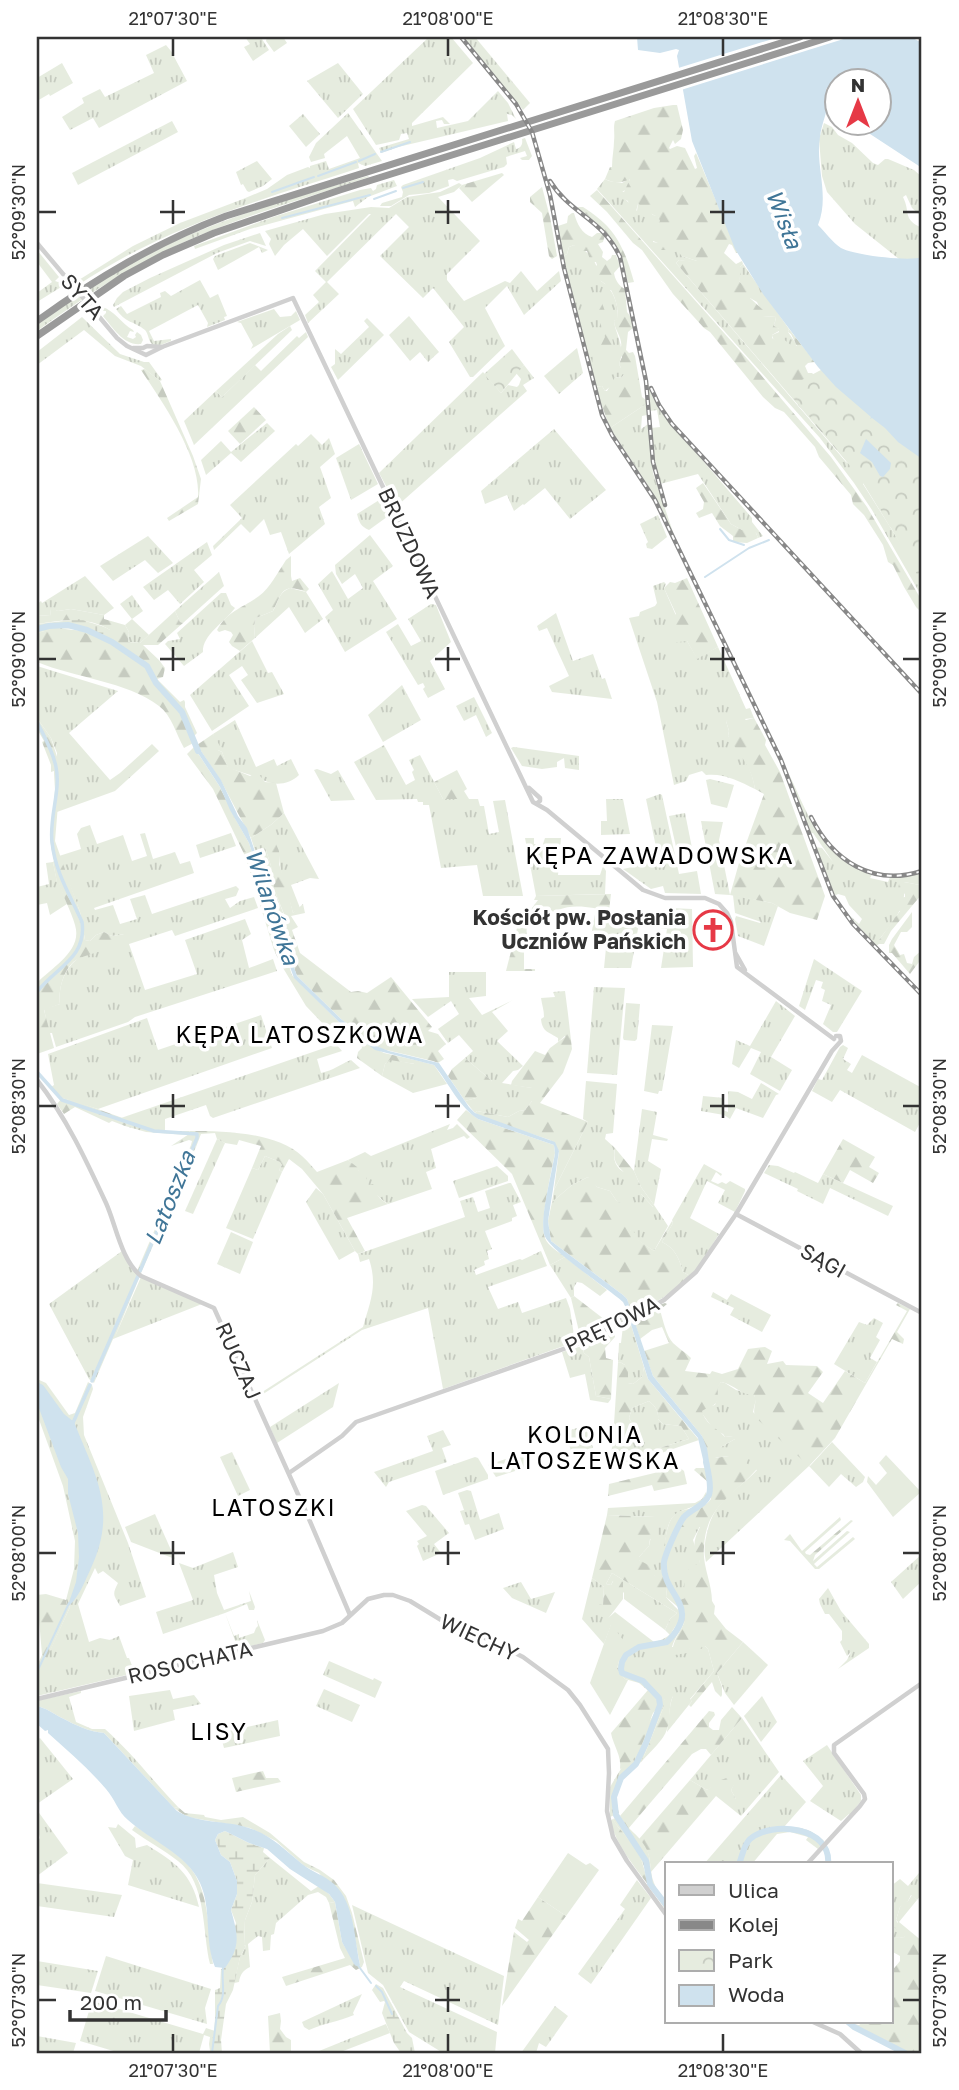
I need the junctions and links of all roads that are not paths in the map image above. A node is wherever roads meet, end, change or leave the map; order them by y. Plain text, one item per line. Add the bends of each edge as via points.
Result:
1 (800, 37) edge
2 (830, 37) edge
3 (37, 243) edge
4 (293, 298) joint
5 (37, 321) edge
6 (37, 336) edge
7 (836, 1040) joint
8 (37, 1080) edge
9 (736, 1214) junction
10 (922, 1313) edge
11 (289, 1473) junction
12 (350, 1615) junction
13 (342, 1623) joint
14 (922, 1683) edge
15 (37, 1699) edge
16 (809, 1862) edge
17 (665, 1913) edge
18 (818, 2024) edge
19 (861, 2053) edge

1 - 5 highway via 244,210 182,234 106,274
2 - 6 highway via 236,225 124,275
3 - 4 street, SYTA via 117,338 148,355 151,350
4 - 7 street, BRUZDOWA via 536,799 643,890 665,898 705,898 717,903 730,919 740,966
7 - 9 street, PRĘTOWA
8 - 11 street, RUCZAJ via 66,1123 134,1269 214,1308
9 - 10 street, SĄGI
9 - 11 street, PRĘTOWA via 696,1272 664,1300 626,1314 589,1340 356,1422
11 - 12 street, RUCZAJ
12 - 13 street, WIECHY
12 - 17 street, WIECHY via 374,1597 393,1595 410,1601 437,1619 523,1657 575,1696 608,1749 610,1829
13 - 15 street, ROSOCHATA
14 - 16 street via 834,1745 834,1753 864,1799
18 - 19 street via 840,2034

